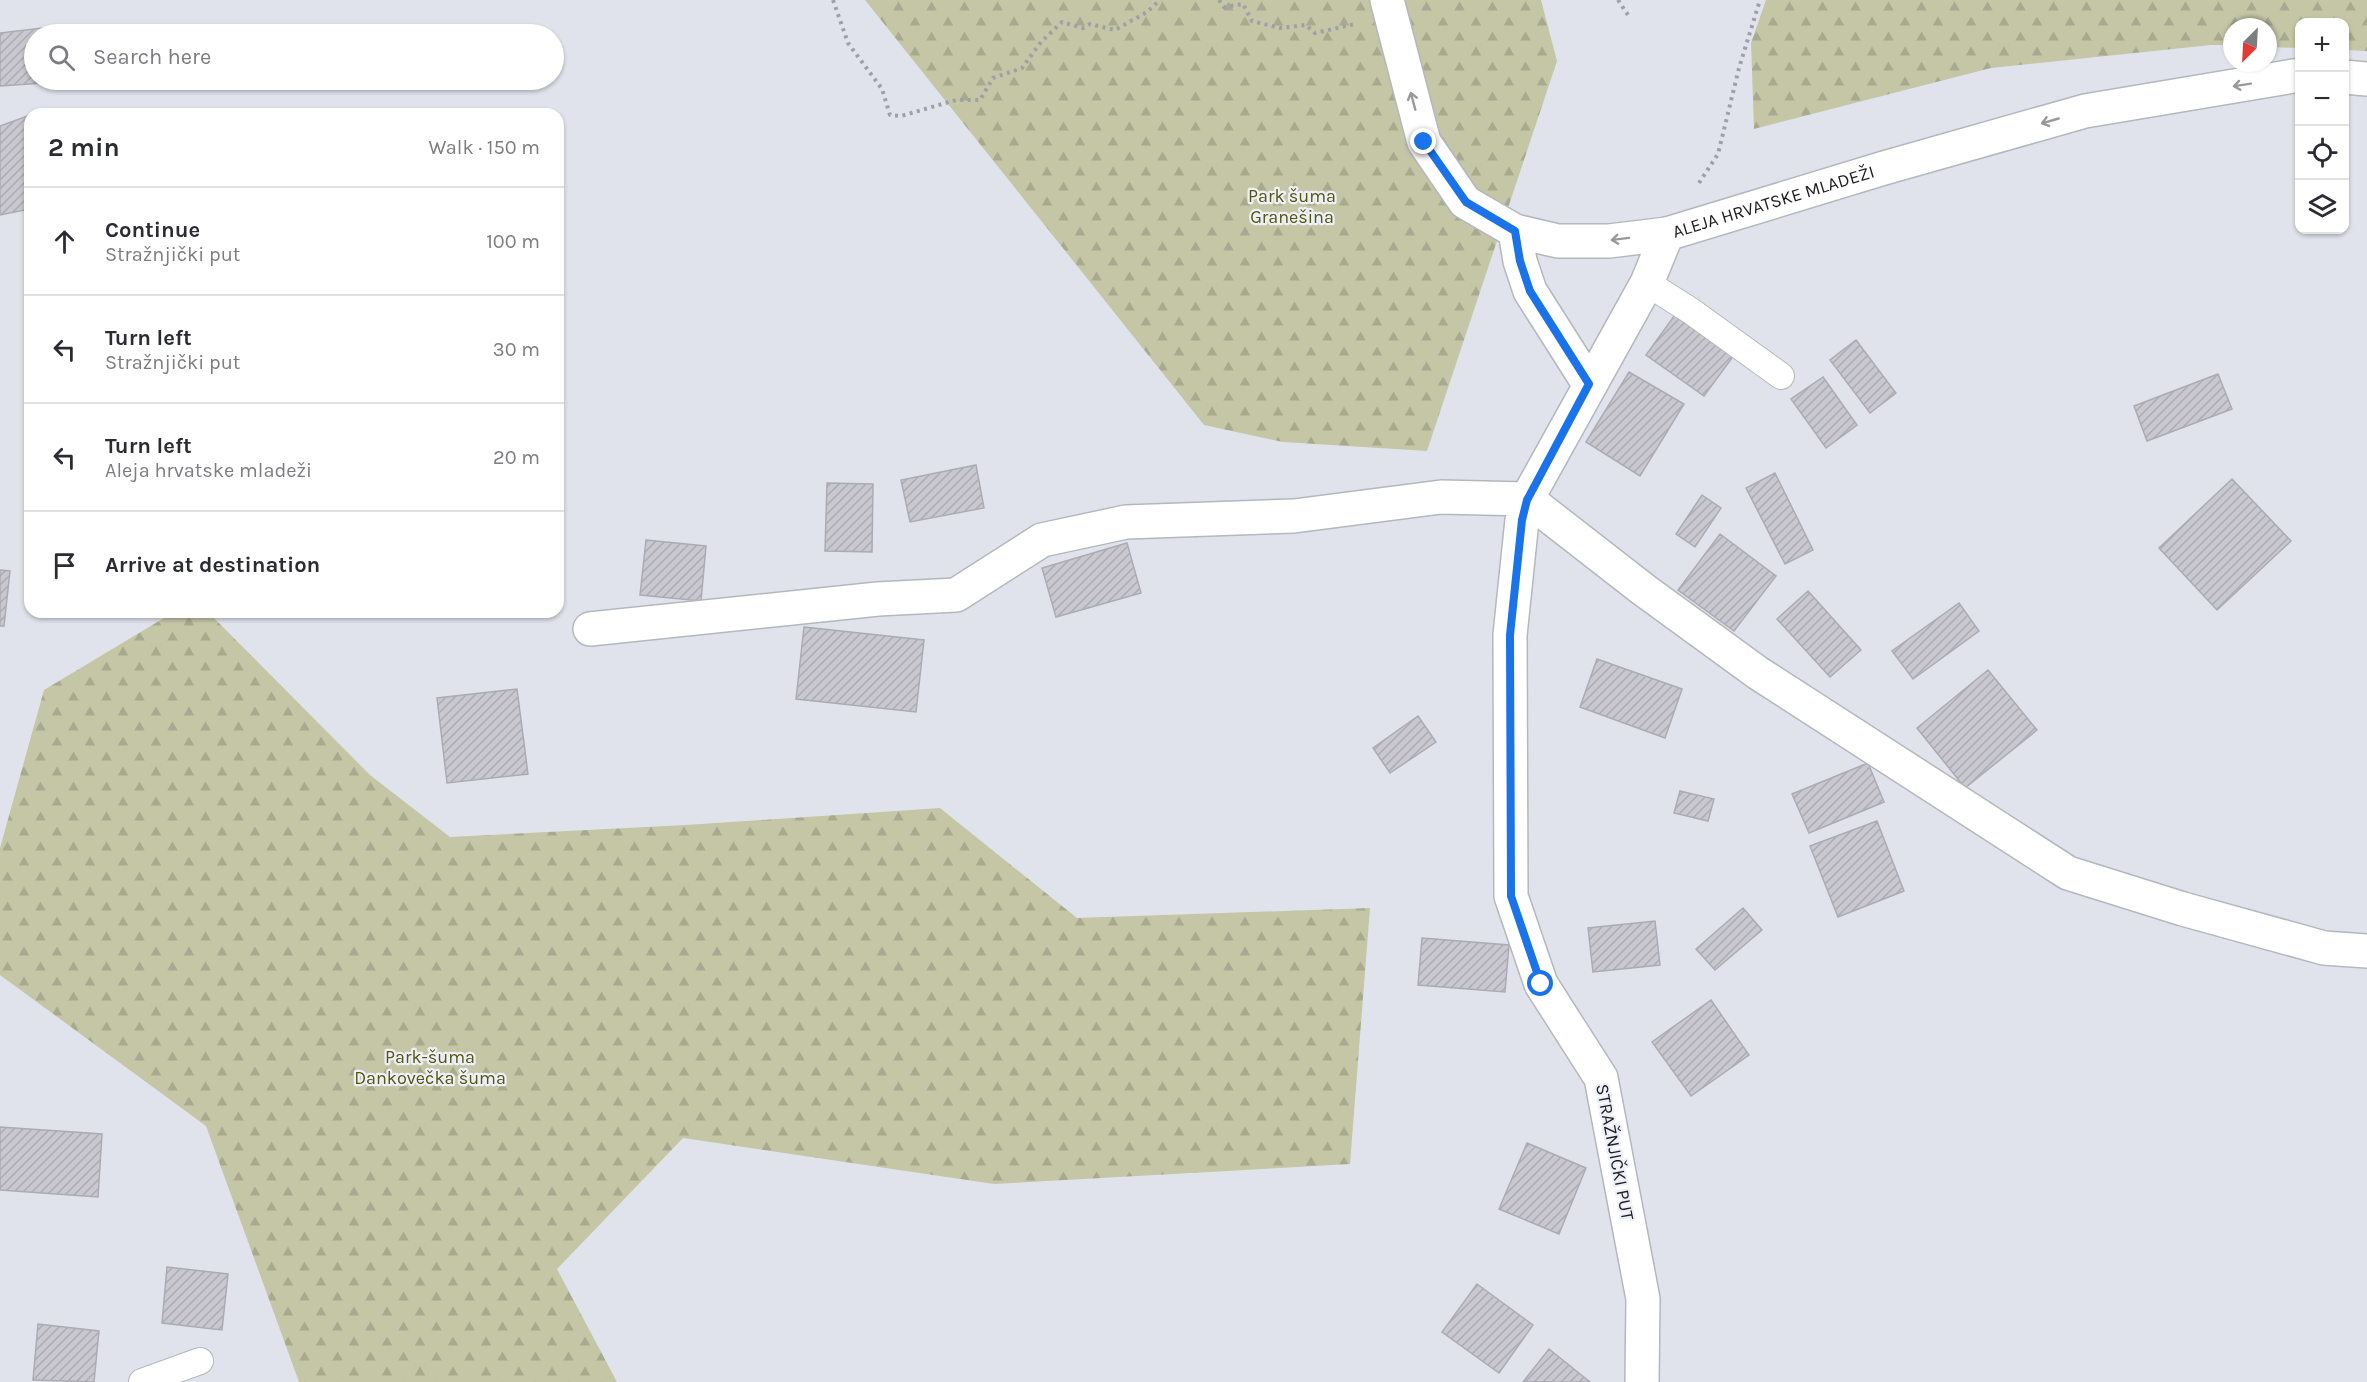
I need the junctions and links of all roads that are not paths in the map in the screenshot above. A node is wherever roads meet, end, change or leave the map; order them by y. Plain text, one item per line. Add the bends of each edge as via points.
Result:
1 (1389, 8) edge
2 (2295, 76) edge
3 (2349, 77) edge
4 (2367, 79) edge
5 (1515, 231) junction
6 (1667, 234) junction
7 (1647, 283) junction
8 (1781, 376) dead end
9 (1589, 384) junction
10 (1527, 500) junction
11 (590, 628) dead end
12 (2367, 951) edge
13 (200, 1361) dead end
14 (142, 1382) edge
15 (1642, 1382) edge

5 -> 1 street, ALEJA HRVATSKE MLADEŽI via 1466,202 1424,142
2 -> 6 street, ALEJA HRVATSKE MLADEŽI via 2085,111
3 - 4 street
6 -> 5 street, ALEJA HRVATSKE MLADEŽI via 1558,241
5 - 9 street via 1530,291
6 - 7 street, STRAŽNJIČKI PUT
7 - 8 lane
7 - 9 street, STRAŽNJIČKI PUT
9 - 10 street, STRAŽNJIČKI PUT
10 - 11 street via 1441,497 1294,516 1126,522 1042,540 956,595 878,599
10 - 12 street via 1758,673 2068,873 2324,948
10 - 15 street, STRAŽNJIČKI PUT via 1510,635 1511,896 1541,984 1601,1078 1643,1299
13 - 14 lane

